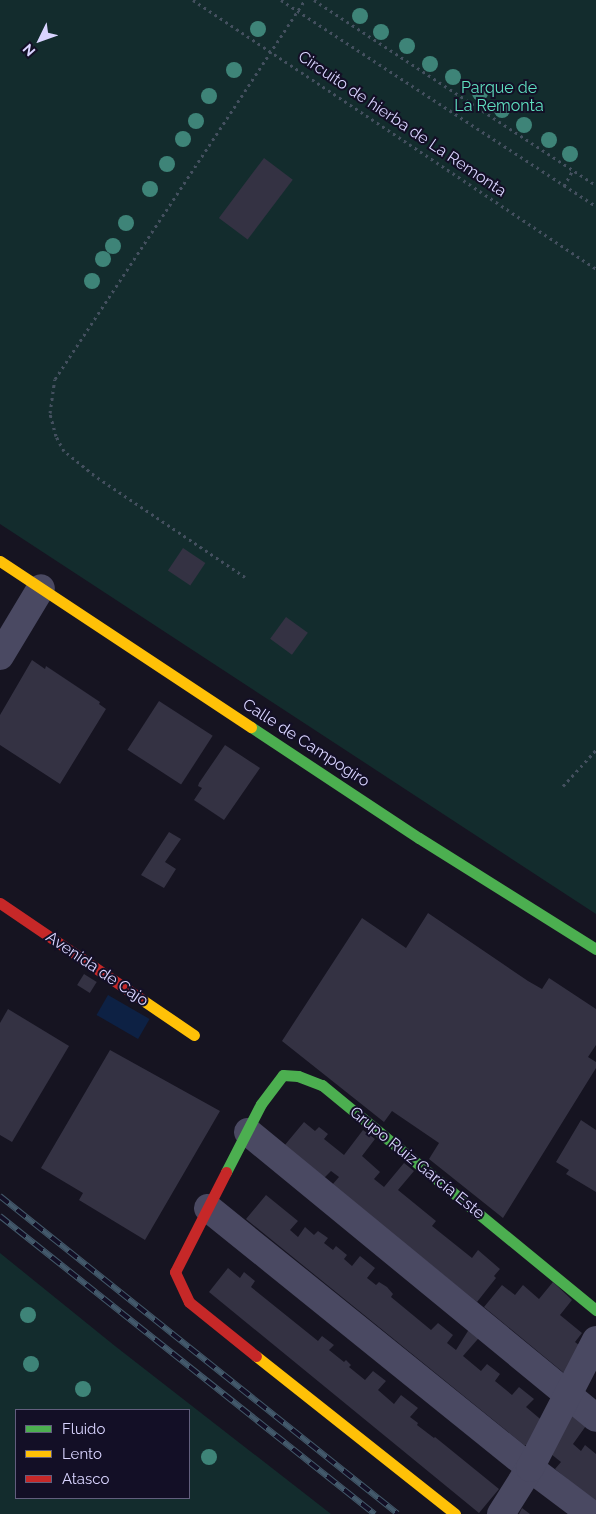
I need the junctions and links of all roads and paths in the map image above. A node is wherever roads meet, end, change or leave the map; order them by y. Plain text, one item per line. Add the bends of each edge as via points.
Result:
1 (194, 0) edge
2 (281, 0) edge
3 (305, 0) edge
4 (314, 0) edge
5 (299, 12) junction
6 (272, 52) junction
7 (573, 170) junction
8 (596, 185) edge
9 (564, 186) junction
10 (596, 206) edge
11 (596, 269) edge
12 (0, 560) edge
13 (245, 577) dead end
14 (41, 588) junction
15 (0, 656) edge
16 (596, 750) edge
17 (563, 786) dead end
18 (0, 903) edge
19 (596, 949) edge
20 (194, 1035) dead end
21 (248, 1132) junction
22 (208, 1208) junction
23 (596, 1310) edge
24 (596, 1340) edge
25 (568, 1396) junction
26 (596, 1418) edge
27 (530, 1468) junction
28 (455, 1514) edge
29 (501, 1514) edge
30 (591, 1514) edge

1 - 6 path, Circuito de hierba de La Remonta
2 - 5 path
3 - 5 path
4 - 7 path
5 - 6 path
5 - 9 path
6 - 11 path, Circuito de hierba de La Remonta
6 - 13 path via 55,379 50,413 64,451 94,475
7 - 8 path
7 - 9 path
9 - 10 path
12 - 14 main road, Calle de Campogiro
14 - 15 street
14 - 19 main road, Calle de Campogiro via 420,838
16 - 17 path
18 - 20 main road, Avenida de Cajo
21 - 22 main road, Grupo Ruiz García Este
21 - 23 main road, Grupo Ruiz García Este via 261,1104 283,1075 298,1076 322,1085
21 - 25 street
22 - 27 street
22 - 28 main road, Grupo Ruiz García Este via 175,1272 189,1302
24 - 25 street
25 - 26 street
25 - 27 street
27 - 29 street
27 - 30 street

